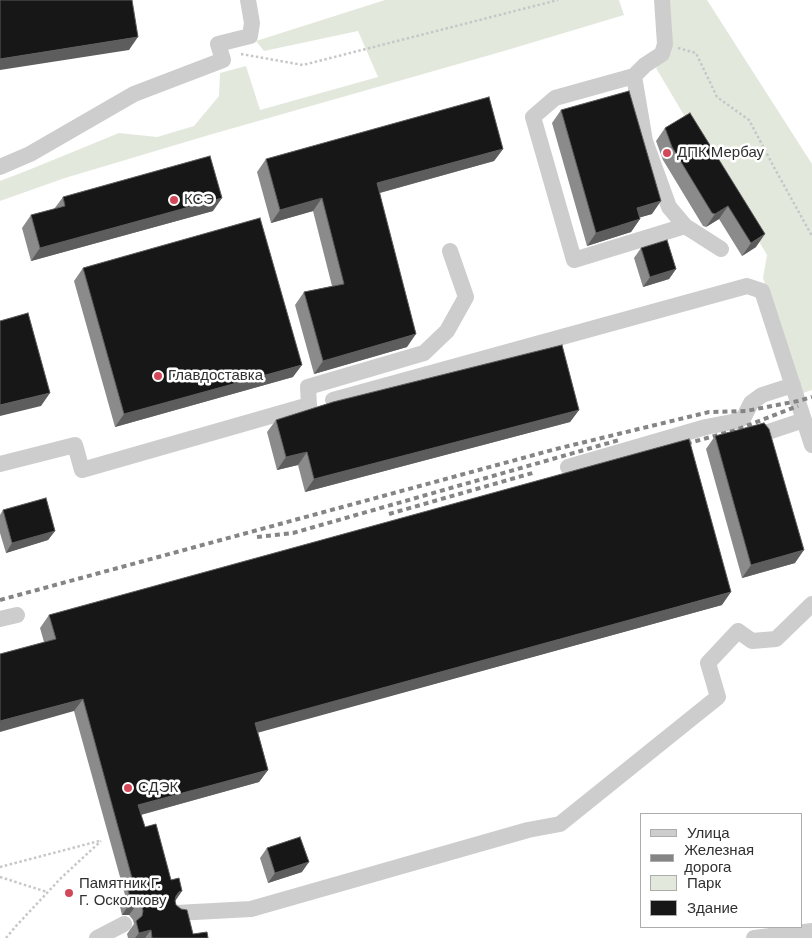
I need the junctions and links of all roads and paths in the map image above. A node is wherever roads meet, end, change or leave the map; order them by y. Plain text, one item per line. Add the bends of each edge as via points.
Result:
1 (248, 0) edge
2 (558, 0) edge
3 (662, 0) edge
4 (665, 44) junction
5 (223, 60) junction
6 (634, 76) junction
7 (0, 167) edge
8 (685, 226) junction
9 (812, 236) edge
10 (721, 249) dead end
11 (450, 250) dead end
12 (793, 385) junction
13 (334, 400) edge
14 (804, 420) junction
15 (765, 433) edge
16 (812, 445) edge
17 (0, 464) edge
18 (568, 467) dead end
19 (812, 604) edge
20 (17, 615) dead end
21 (0, 619) edge
22 (0, 867) edge
23 (0, 877) edge
24 (47, 892) junction
25 (176, 913) edge
26 (124, 924) dead end
27 (812, 931) edge
28 (6, 938) edge
29 (97, 938) edge
30 (754, 938) edge

1 - 5 street via 252,23 250,36 218,44
2 - 5 path via 303,65 241,53
3 - 4 street
4 - 6 street via 662,54
4 - 9 path via 696,53 717,97 749,120
5 - 7 street via 134,94 30,154
6 - 8 street via 645,141 669,206
6 - 8 street via 555,98 533,117 574,260
8 - 10 street
11 - 17 street via 466,296 447,330 424,353 308,386 308,405 82,470 75,445
12 - 13 street via 762,292 746,286
12 - 14 street
12 - 18 street via 762,395 737,421 706,426
14 - 15 street
14 - 16 street
19 - 25 street via 776,639 752,641 738,631 708,663 718,697 560,824 528,830 251,909
20 - 21 street
22 - 24 path via 101,841
23 - 24 path
24 - 28 path
26 - 29 street
27 - 30 street

